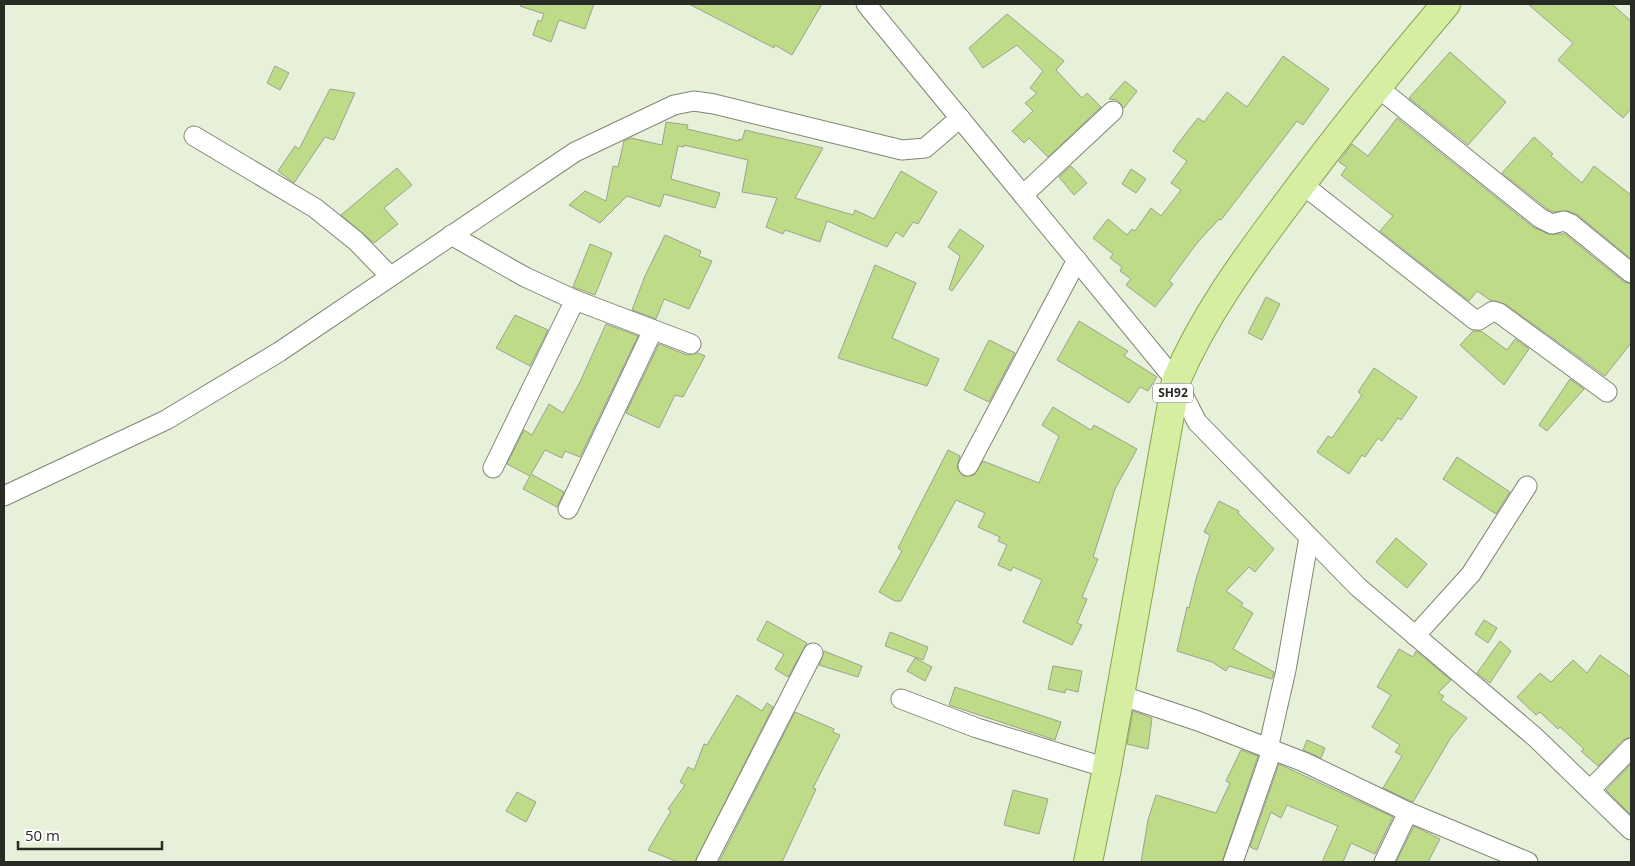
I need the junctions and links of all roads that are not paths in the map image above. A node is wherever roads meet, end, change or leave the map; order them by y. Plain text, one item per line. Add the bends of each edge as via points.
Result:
1 (866, 4) edge
2 (1446, 4) edge
3 (1376, 86) junction
4 (1113, 111) dead end
5 (960, 118) junction
6 (194, 136) dead end
7 (1302, 184) junction
8 (1023, 195) junction
9 (451, 235) junction
10 (1077, 260) junction
11 (1631, 273) edge
12 (390, 276) junction
13 (575, 300) junction
14 (653, 330) junction
15 (690, 344) dead end
16 (1176, 381) junction
17 (1607, 392) dead end
18 (968, 466) dead end
19 (493, 468) dead end
20 (1527, 486) dead end
21 (4, 496) edge
22 (568, 509) dead end
23 (1309, 537) junction
24 (1416, 636) junction
25 (813, 653) dead end
26 (1120, 695) junction
27 (901, 699) dead end
28 (1631, 748) edge
29 (1270, 749) junction
30 (1107, 768) junction
31 (1590, 790) junction
32 (1408, 812) junction
33 (1631, 830) edge
34 (706, 862) edge
35 (1088, 862) edge
36 (1233, 862) edge
37 (1384, 862) edge
38 (1528, 862) edge

1 - 5 street
2 - 3 main road, SH92
3 - 7 main road, SH92
3 - 11 street via 1540,218 1552,224 1564,221 1571,224
4 - 8 street
5 - 8 street
5 - 9 street via 924,148 902,150 714,104 694,101 674,105 575,152
6 - 12 street via 315,208 356,241
7 - 16 main road, SH92 via 1250,253 1207,318
7 - 17 street via 1475,320 1493,311 1499,312
8 - 10 street
9 - 12 street
9 - 13 street via 525,277
10 - 16 street
10 - 18 street
12 - 21 street via 279,352 166,420
13 - 14 street
13 - 19 street
14 - 15 street
14 - 22 street
16 - 23 street via 1197,422
16 - 26 main road, SH92
20 - 24 street via 1471,574
23 - 24 street via 1358,587
23 - 29 street
24 - 31 street via 1535,737
25 - 34 street
26 - 29 street
26 - 30 main road, SH92
27 - 30 street via 977,728
28 - 31 street
29 - 32 street
29 - 36 street
30 - 35 main road, SH92
31 - 33 street
32 - 37 street
32 - 38 street

